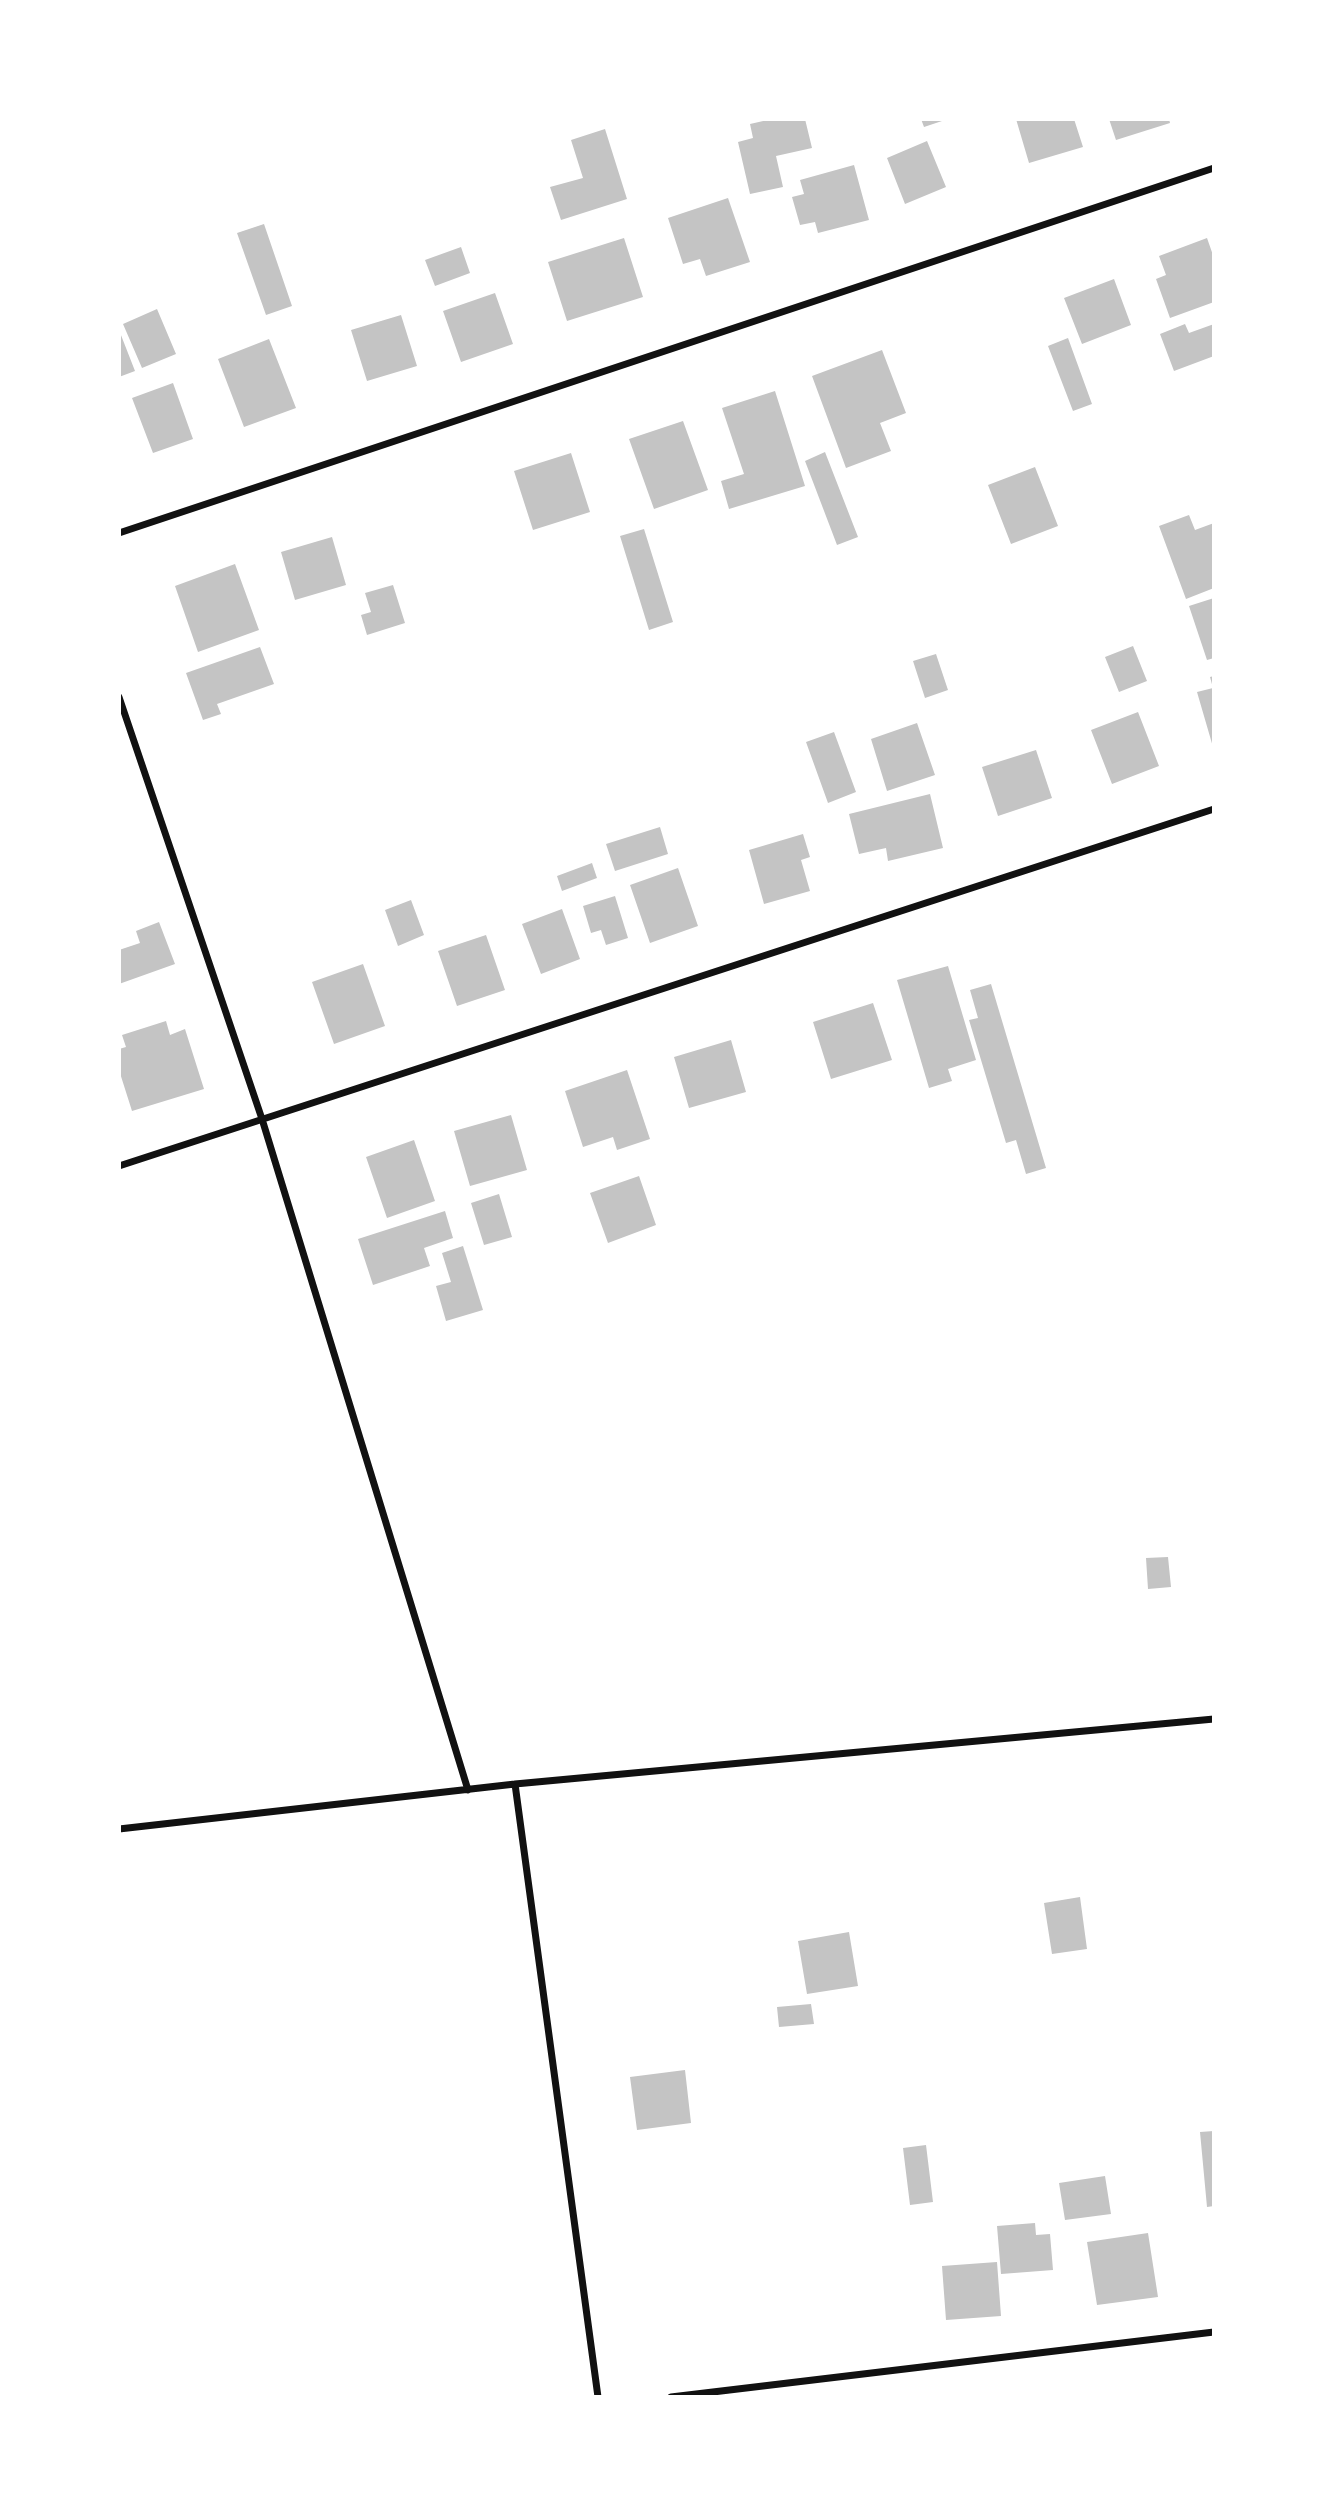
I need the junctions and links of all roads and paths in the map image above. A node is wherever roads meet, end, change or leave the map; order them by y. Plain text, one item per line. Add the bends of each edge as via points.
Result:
1 (1214, 168) edge
2 (119, 533) edge
3 (119, 697) edge
4 (1214, 809) edge
5 (262, 1119) junction
6 (119, 1166) edge
7 (1214, 1719) edge
8 (515, 1784) junction
9 (468, 1790) junction
10 (119, 1829) edge
11 (1214, 2332) edge
12 (597, 2397) edge
13 (671, 2397) edge

1 - 2 street
3 - 5 street
4 - 5 street
5 - 6 street
5 - 9 street
7 - 8 street
8 - 9 street
8 - 12 street
9 - 10 street
11 - 13 street

